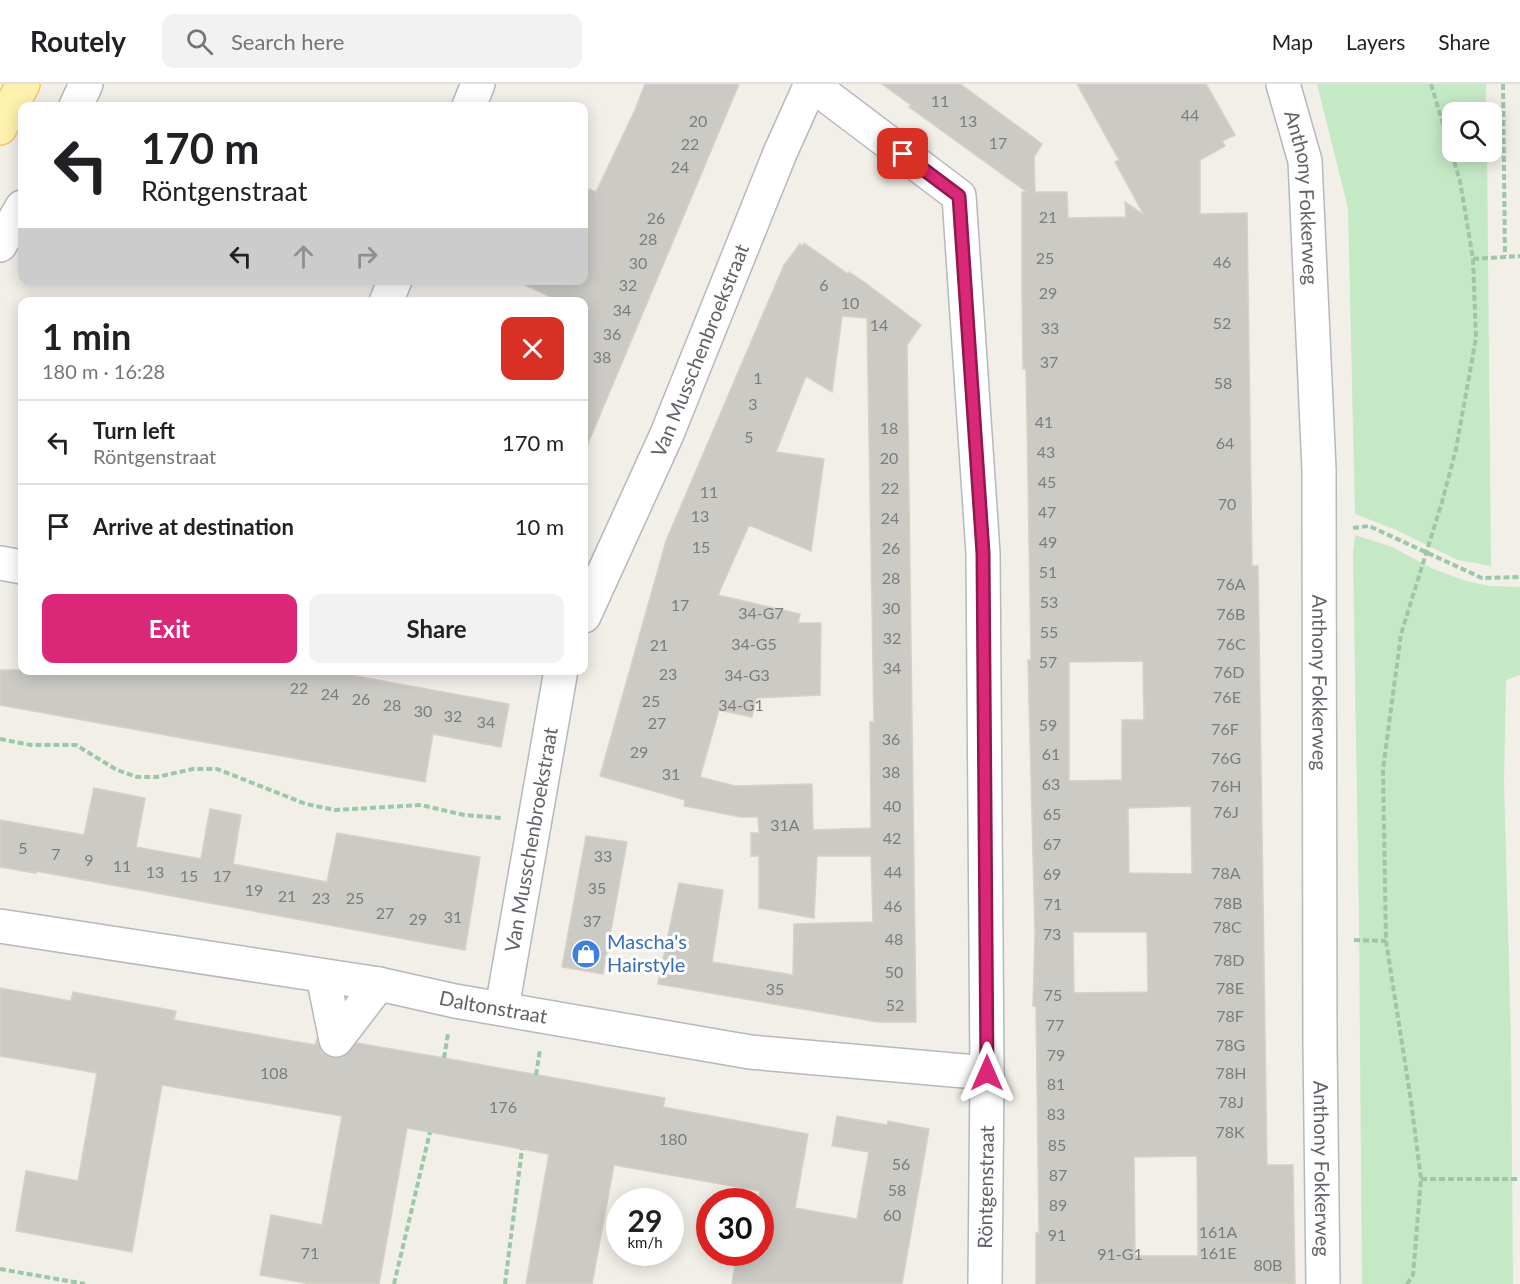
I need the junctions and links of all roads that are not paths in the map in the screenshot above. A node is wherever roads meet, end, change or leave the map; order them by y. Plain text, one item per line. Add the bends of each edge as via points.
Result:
1 (23, 84) edge
2 (86, 84) edge
3 (478, 84) edge
4 (811, 84) edge
5 (1283, 84) edge
6 (78, 102) edge
7 (471, 102) edge
8 (0, 128) edge
9 (18, 214) edge
10 (0, 245) edge
11 (0, 563) edge
12 (18, 566) edge
13 (588, 607) edge
14 (560, 675) edge
15 (0, 926) edge
16 (324, 976) junction
17 (379, 984) junction
18 (502, 1008) junction
19 (987, 1073) junction
20 (985, 1284) edge
21 (1323, 1284) edge

1 - 8 main road
2 - 6 street
3 - 7 street
4 - 13 street, Van Musschenbroekstraat via 667,434
4 - 19 street, Röntgenstraat via 959,196 983,553
5 - 21 street, Anthony Fokkerweg via 1305,160 1319,469
9 - 10 street
11 - 12 street
14 - 18 street, Van Musschenbroekstraat
15 - 16 street, Daltonstraat
16 - 17 street, Daltonstraat
16 - 17 street via 336,1040
17 - 18 street, Daltonstraat
18 - 19 street, Daltonstraat via 750,1052
19 - 20 street, Röntgenstraat

